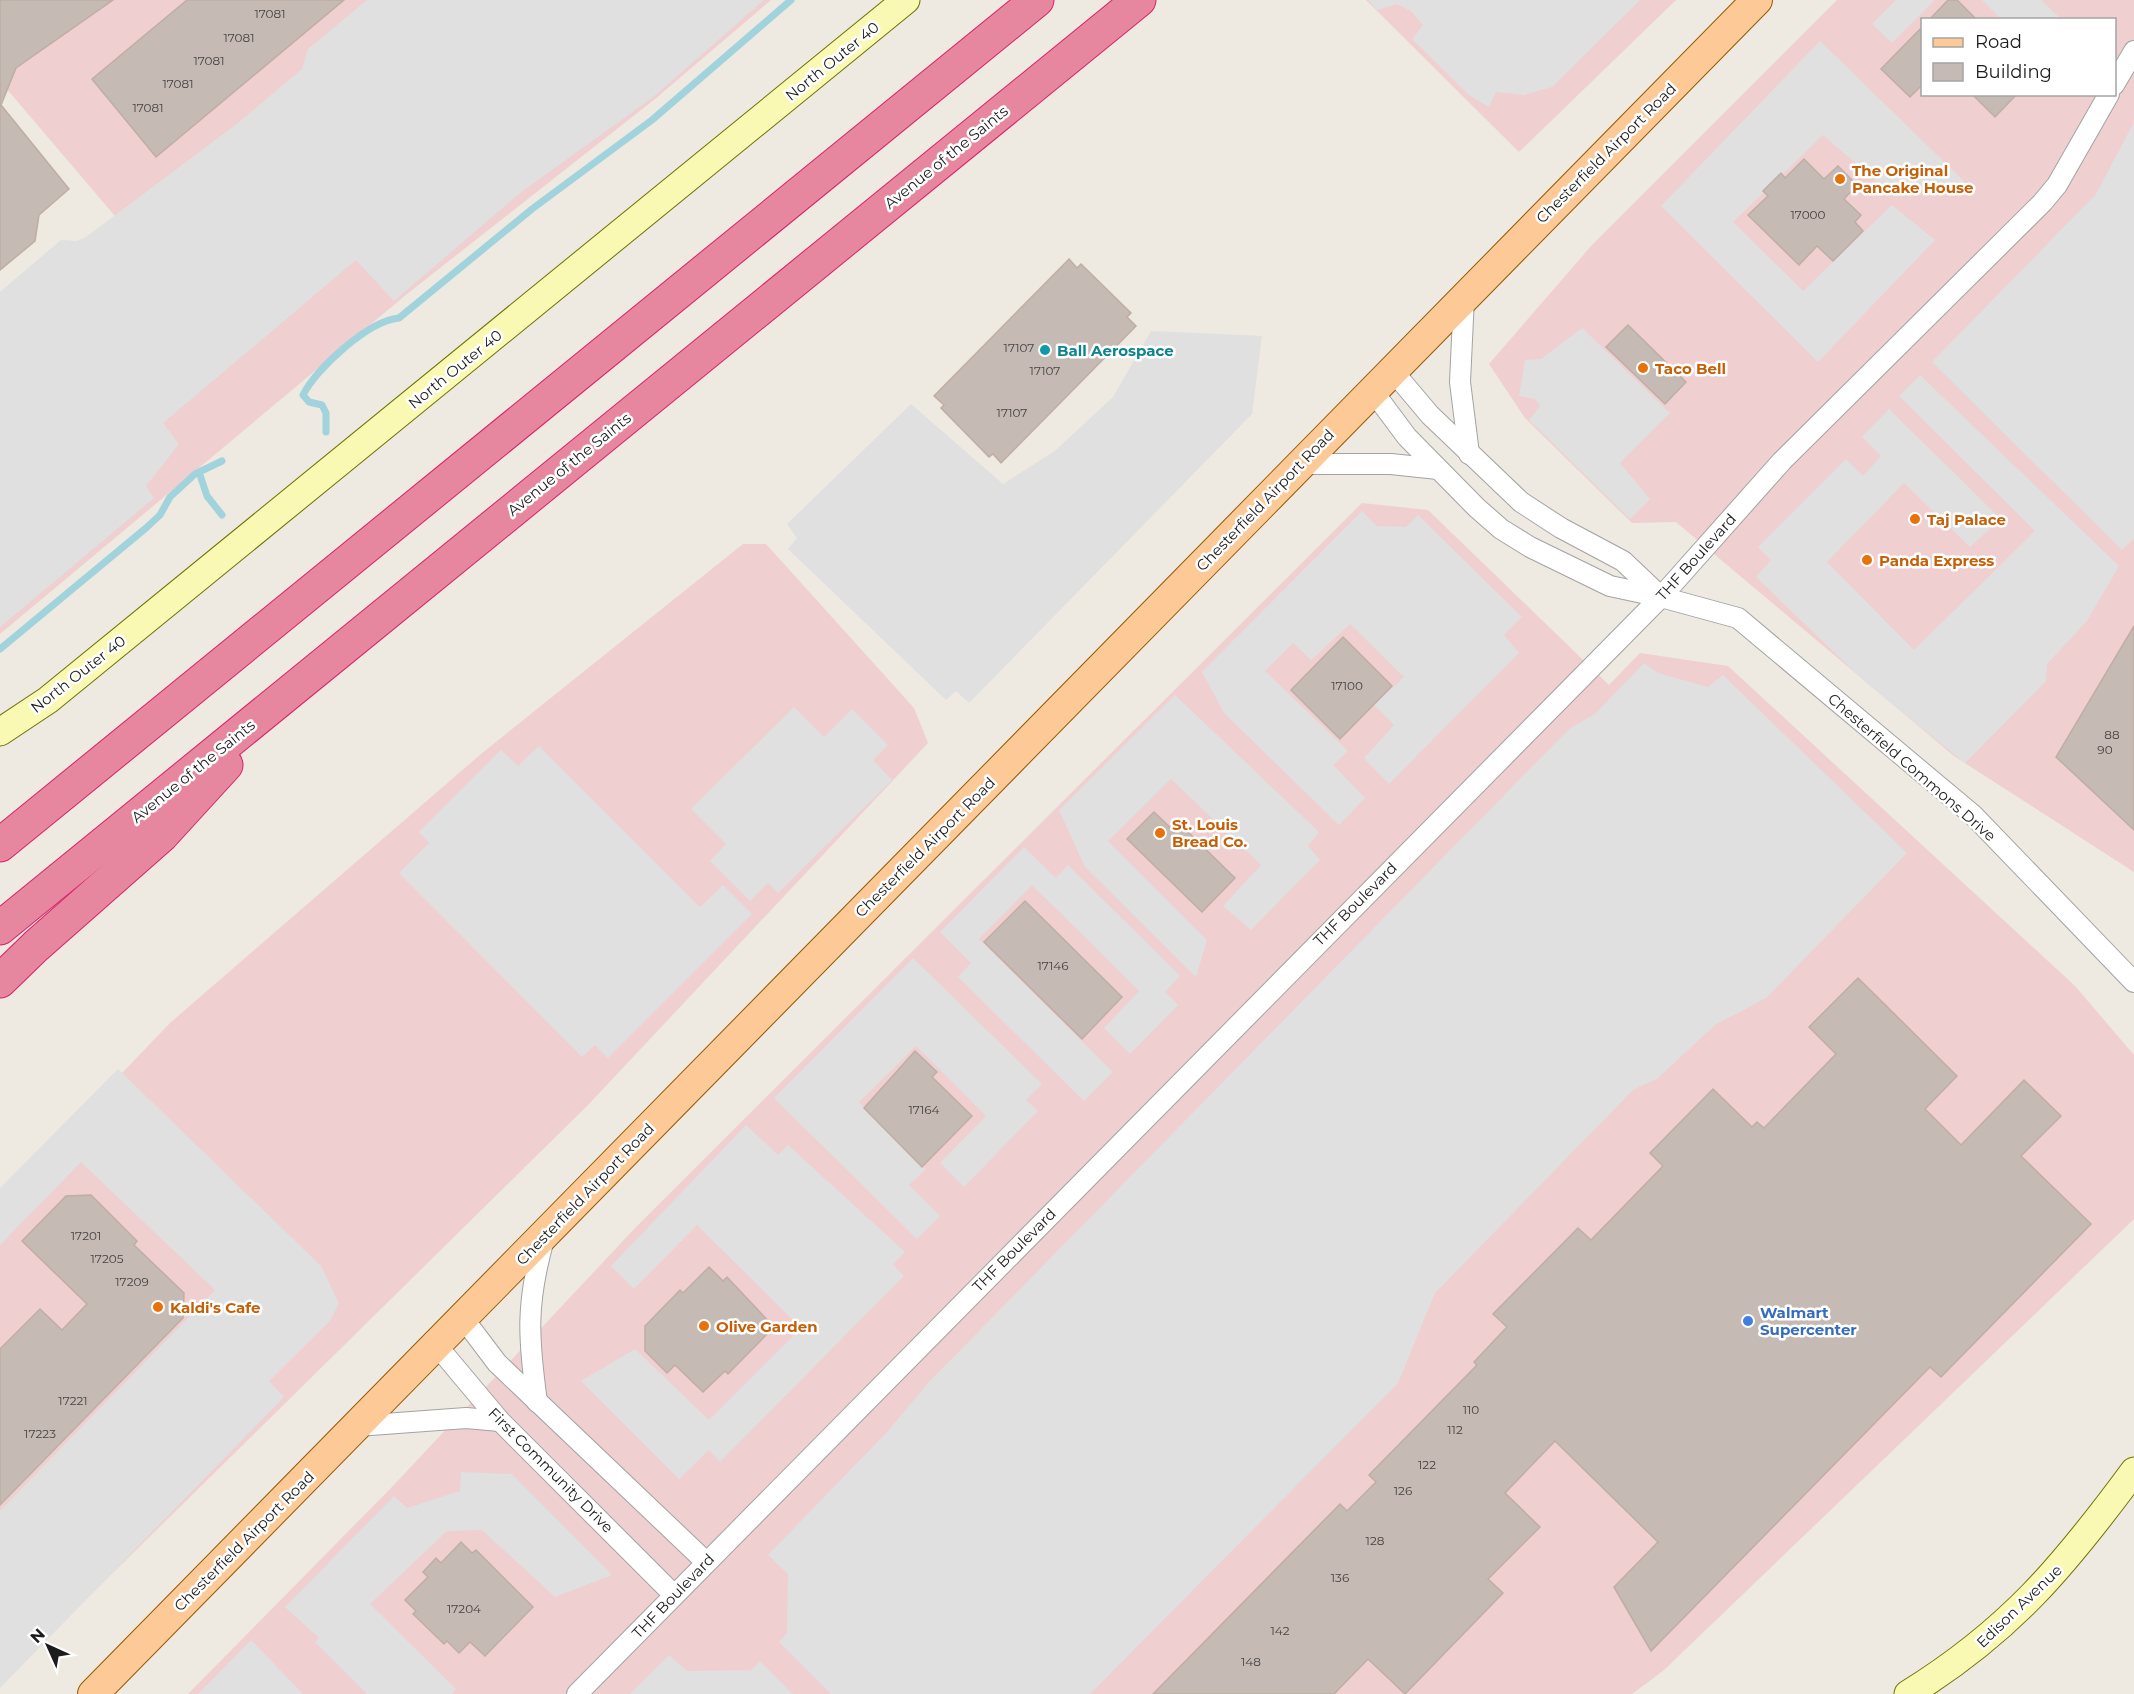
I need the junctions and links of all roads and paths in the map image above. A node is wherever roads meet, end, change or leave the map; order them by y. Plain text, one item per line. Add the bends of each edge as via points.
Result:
1 (906, 0) edge
2 (1037, 0) edge
3 (1138, 0) edge
4 (1757, 0) edge
5 (2134, 51) edge
6 (2116, 83) edge
7 (2108, 96) edge
8 (1464, 297) junction
9 (1382, 380) junction
10 (1469, 454) junction
11 (1300, 464) junction
12 (1438, 468) junction
13 (1661, 597) junction
14 (300, 684) junction
15 (0, 732) edge
16 (105, 759) junction
17 (0, 815) edge
18 (0, 844) edge
19 (0, 928) edge
20 (0, 981) edge
21 (2134, 981) edge
22 (546, 1233) junction
23 (463, 1318) junction
24 (434, 1343) junction
25 (537, 1402) junction
26 (500, 1421) junction
27 (357, 1426) junction
28 (2134, 1471) edge
29 (706, 1562) junction
30 (674, 1595) junction
31 (93, 1694) edge
32 (577, 1694) edge
33 (1908, 1694) edge

1 - 15 street, North Outer 40 via 48,700
2 - 16 highway
3 - 14 highway, Avenue of the Saints
4 - 8 main road, Chesterfield Airport Road
5 - 6 street
7 - 13 street, THF Boulevard via 2042,203 1782,461
8 - 9 main road, Chesterfield Airport Road
8 - 10 street via 1460,382
9 - 10 street, Chesterfield Commons Drive via 1430,415
9 - 11 main road, Chesterfield Airport Road
9 - 12 street, Chesterfield Commons Drive via 1407,437
10 - 13 street, Chesterfield Commons Drive via 1521,502 1623,561
11 - 12 street
11 - 22 main road, Chesterfield Airport Road
12 - 13 street, Chesterfield Commons Drive via 1501,529 1530,547 1610,586
13 - 21 street, Chesterfield Commons Drive via 1738,618 1973,815
13 - 29 street, THF Boulevard
14 - 19 highway, Avenue of the Saints
14 - 20 highway via 162,836
16 - 17 highway
16 - 18 highway
22 - 23 main road, Chesterfield Airport Road
22 - 25 street via 532,1281 529,1310
23 - 24 main road, Chesterfield Airport Road
23 - 25 street via 497,1363
24 - 26 street, First Community Drive
24 - 27 main road, Chesterfield Airport Road
25 - 29 street
26 - 27 street via 466,1418
26 - 30 street, First Community Drive
27 - 31 main road, Chesterfield Airport Road
28 - 33 street, Edison Avenue via 2035,1595 1972,1652
29 - 30 street, THF Boulevard
30 - 32 street, THF Boulevard

